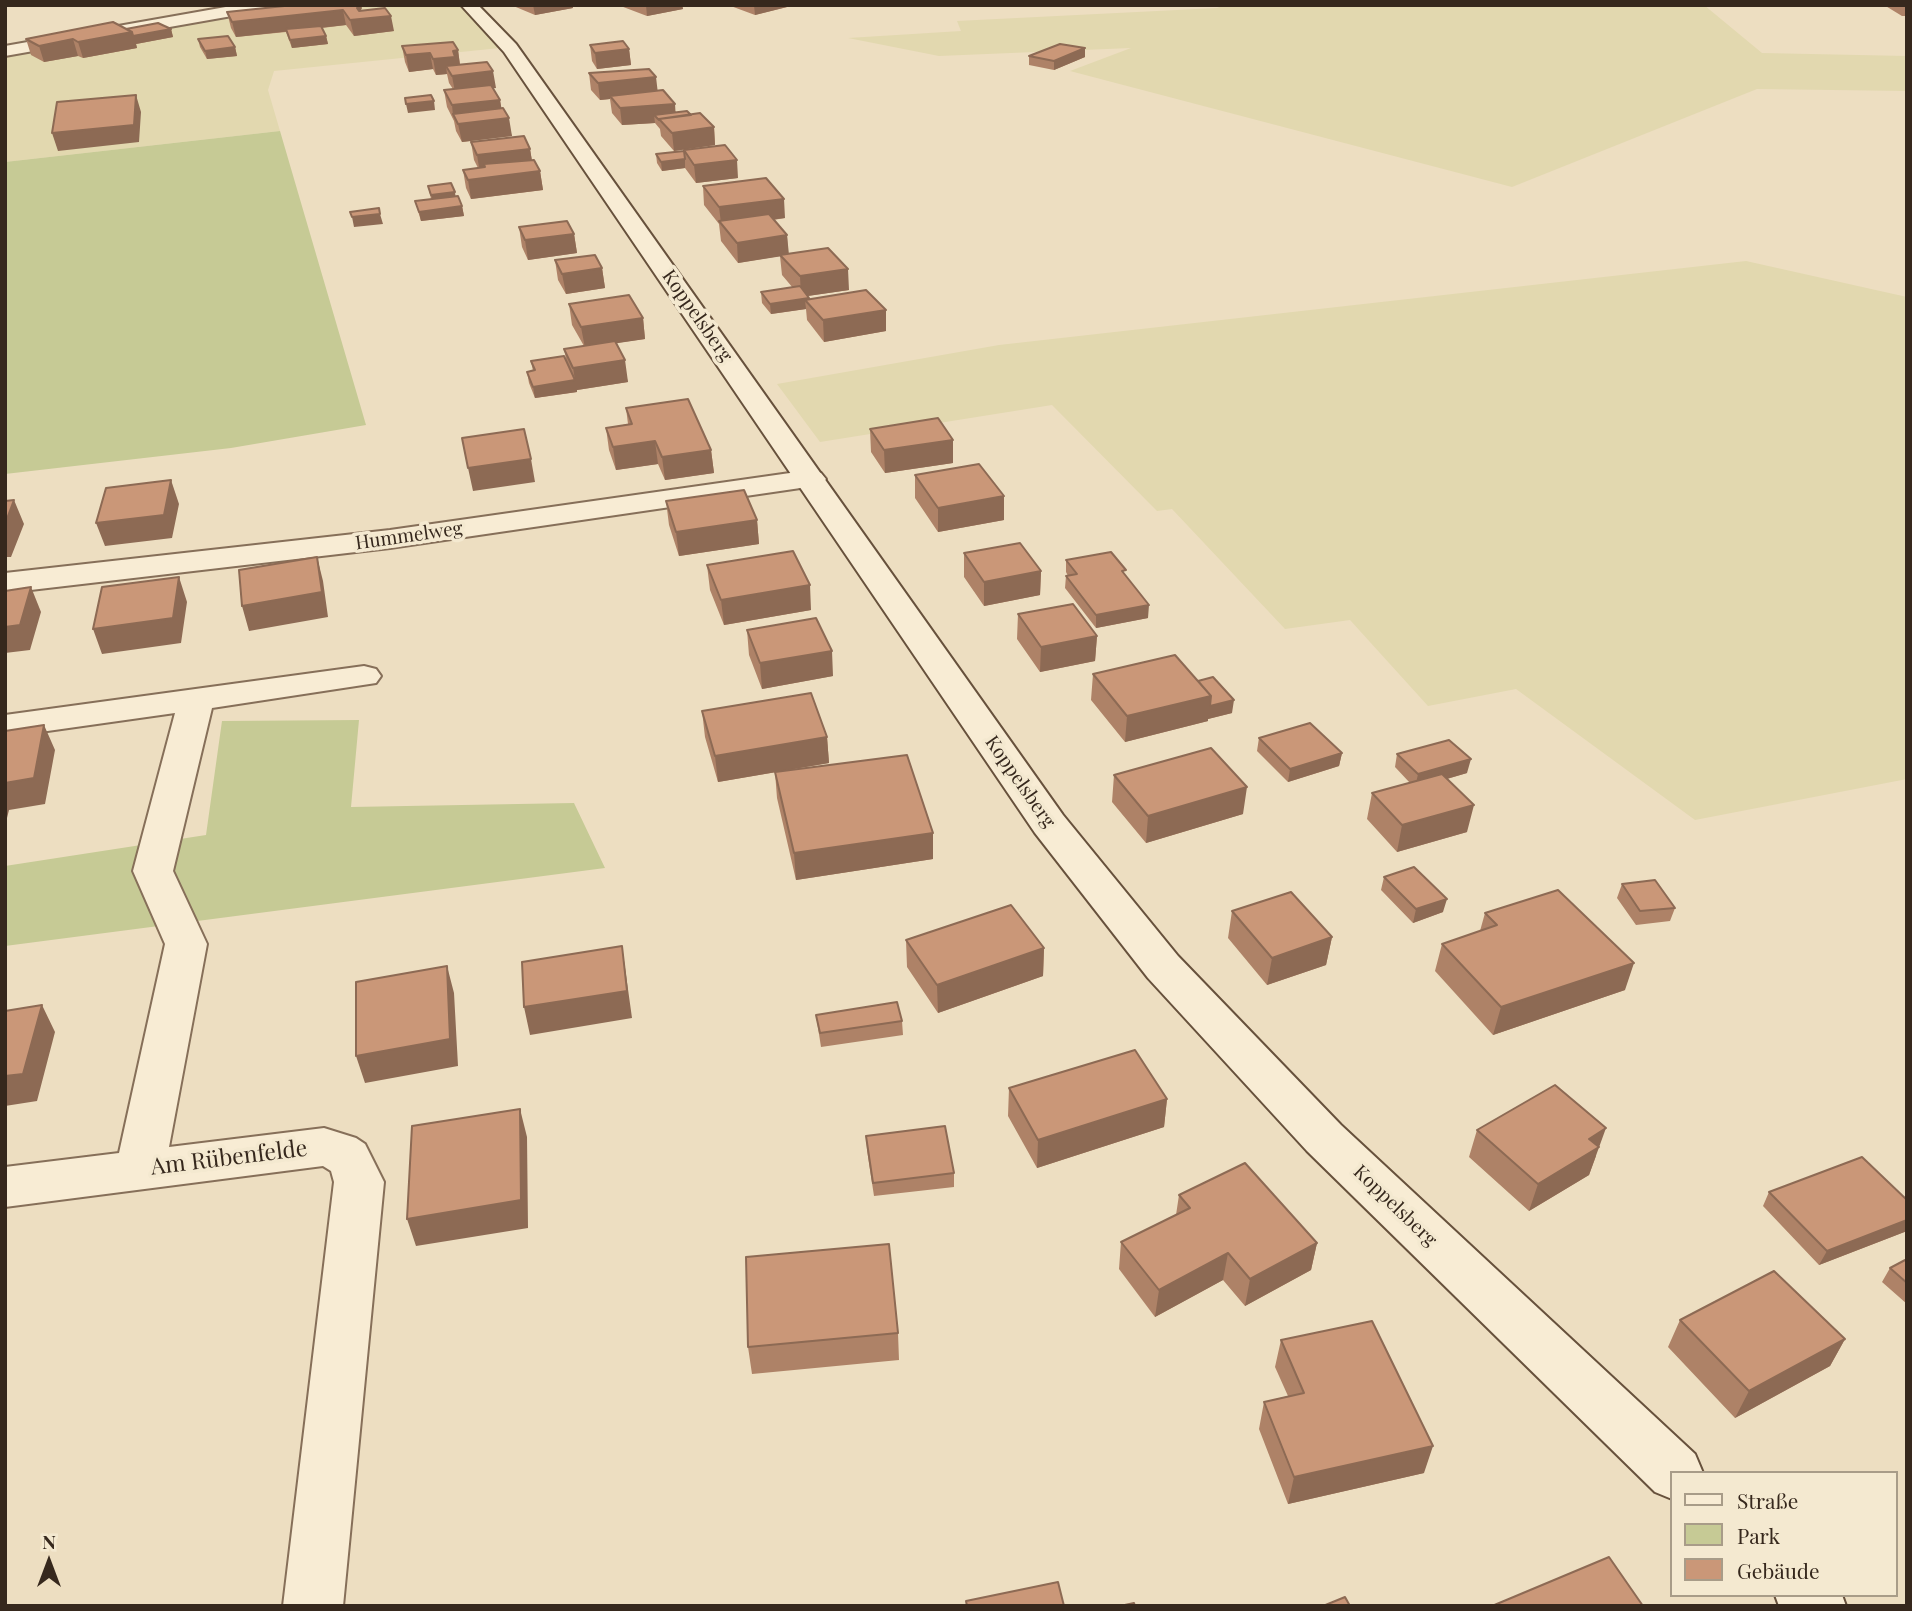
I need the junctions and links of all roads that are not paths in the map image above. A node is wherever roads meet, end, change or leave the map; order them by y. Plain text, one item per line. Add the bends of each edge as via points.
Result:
1 (266, 5) edge
2 (469, 5) edge
3 (5, 51) edge
4 (811, 479) junction
5 (5, 583) edge
6 (363, 676) dead end
7 (196, 700) junction
8 (5, 726) edge
9 (140, 1170) junction
10 (5, 1187) edge
11 (1673, 1471) edge
12 (313, 1606) edge

1 - 3 street
2 - 4 street, Koppelsberg via 510,48
4 - 5 street, Hummelweg via 390,540
4 - 11 street, Koppelsberg via 1049,824 1163,967 1324,1138
6 - 7 street
7 - 8 street
7 - 9 street, Am Rübenfelde via 153,871 186,944
9 - 10 street
9 - 12 street, Am Rübenfelde via 324,1147 341,1151 352,1161 359,1182

